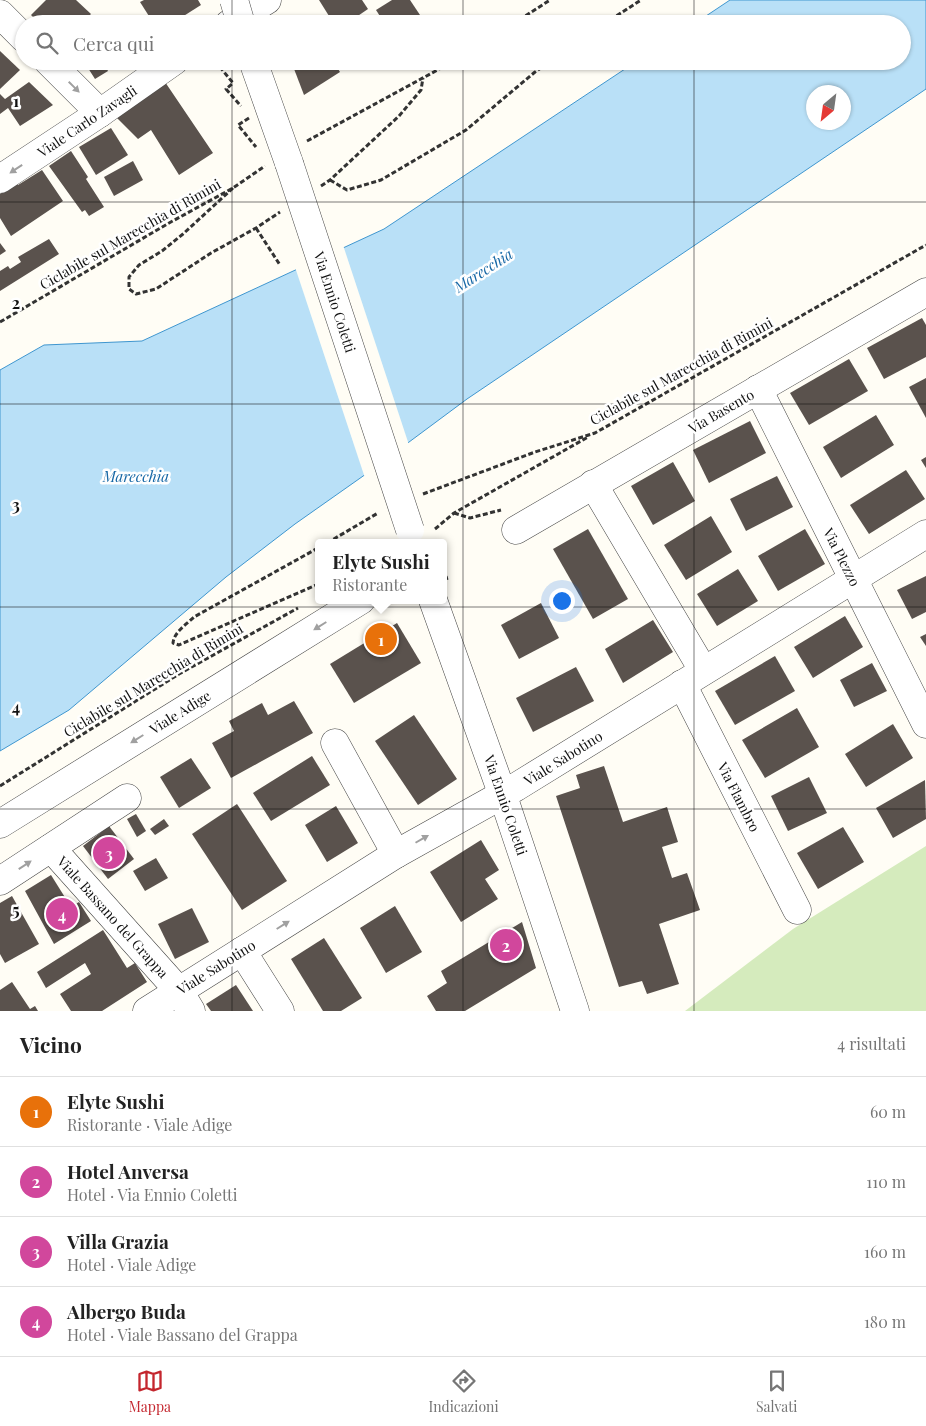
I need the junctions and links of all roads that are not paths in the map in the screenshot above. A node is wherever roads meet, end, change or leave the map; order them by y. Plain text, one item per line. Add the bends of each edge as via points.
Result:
1 (234, 0) edge
2 (267, 0) edge
3 (0, 14) edge
4 (238, 15) edge
5 (243, 15) edge
6 (15, 29) edge
7 (57, 70) edge
8 (161, 70) edge
9 (256, 70) edge
10 (100, 113) junction
11 (0, 179) edge
12 (926, 292) edge
13 (758, 389) junction
14 (593, 484) junction
15 (516, 530) dead end
16 (926, 534) edge
17 (413, 537) edge
18 (853, 579) junction
19 (355, 604) edge
20 (434, 604) edge
21 (692, 677) junction
22 (926, 724) edge
23 (335, 743) dead end
24 (502, 793) junction
25 (127, 798) dead end
26 (0, 824) edge
27 (51, 848) junction
28 (396, 854) junction
29 (0, 881) edge
30 (797, 910) dead end
31 (242, 951) junction
32 (185, 1001) edge
33 (147, 1011) edge
34 (280, 1011) edge
35 (574, 1011) edge

1 - 4 street, bridge
2 - 5 street
3 - 6 street
7 -> 10 street
8 - 10 street, Viale Carlo Zavagli
9 - 17 street, Via Ennio Coletti, bridge
10 -> 11 street, Viale Carlo Zavagli
12 - 13 street, Via Basento
13 - 14 street, Via Basento
13 - 18 street, Via Plezzo
14 - 15 street, Via Basento
14 - 21 street, Via Flambro
16 - 18 street, Viale Sabotino
18 - 21 street, Viale Sabotino
18 - 22 street, Via Plezzo
19 -> 26 street, Viale Adige
20 - 24 street, Via Ennio Coletti
21 - 24 street, Viale Sabotino
21 - 30 street, Via Flambro
23 - 28 street
28 -> 24 street, Viale Sabotino
24 - 35 street, Via Ennio Coletti
25 - 27 street
29 -> 27 street
27 - 32 street, Viale Bassano del Grappa
31 -> 28 street, Viale Sabotino
31 - 32 street, Viale Sabotino
31 - 34 street
32 - 33 street, Viale Sabotino

